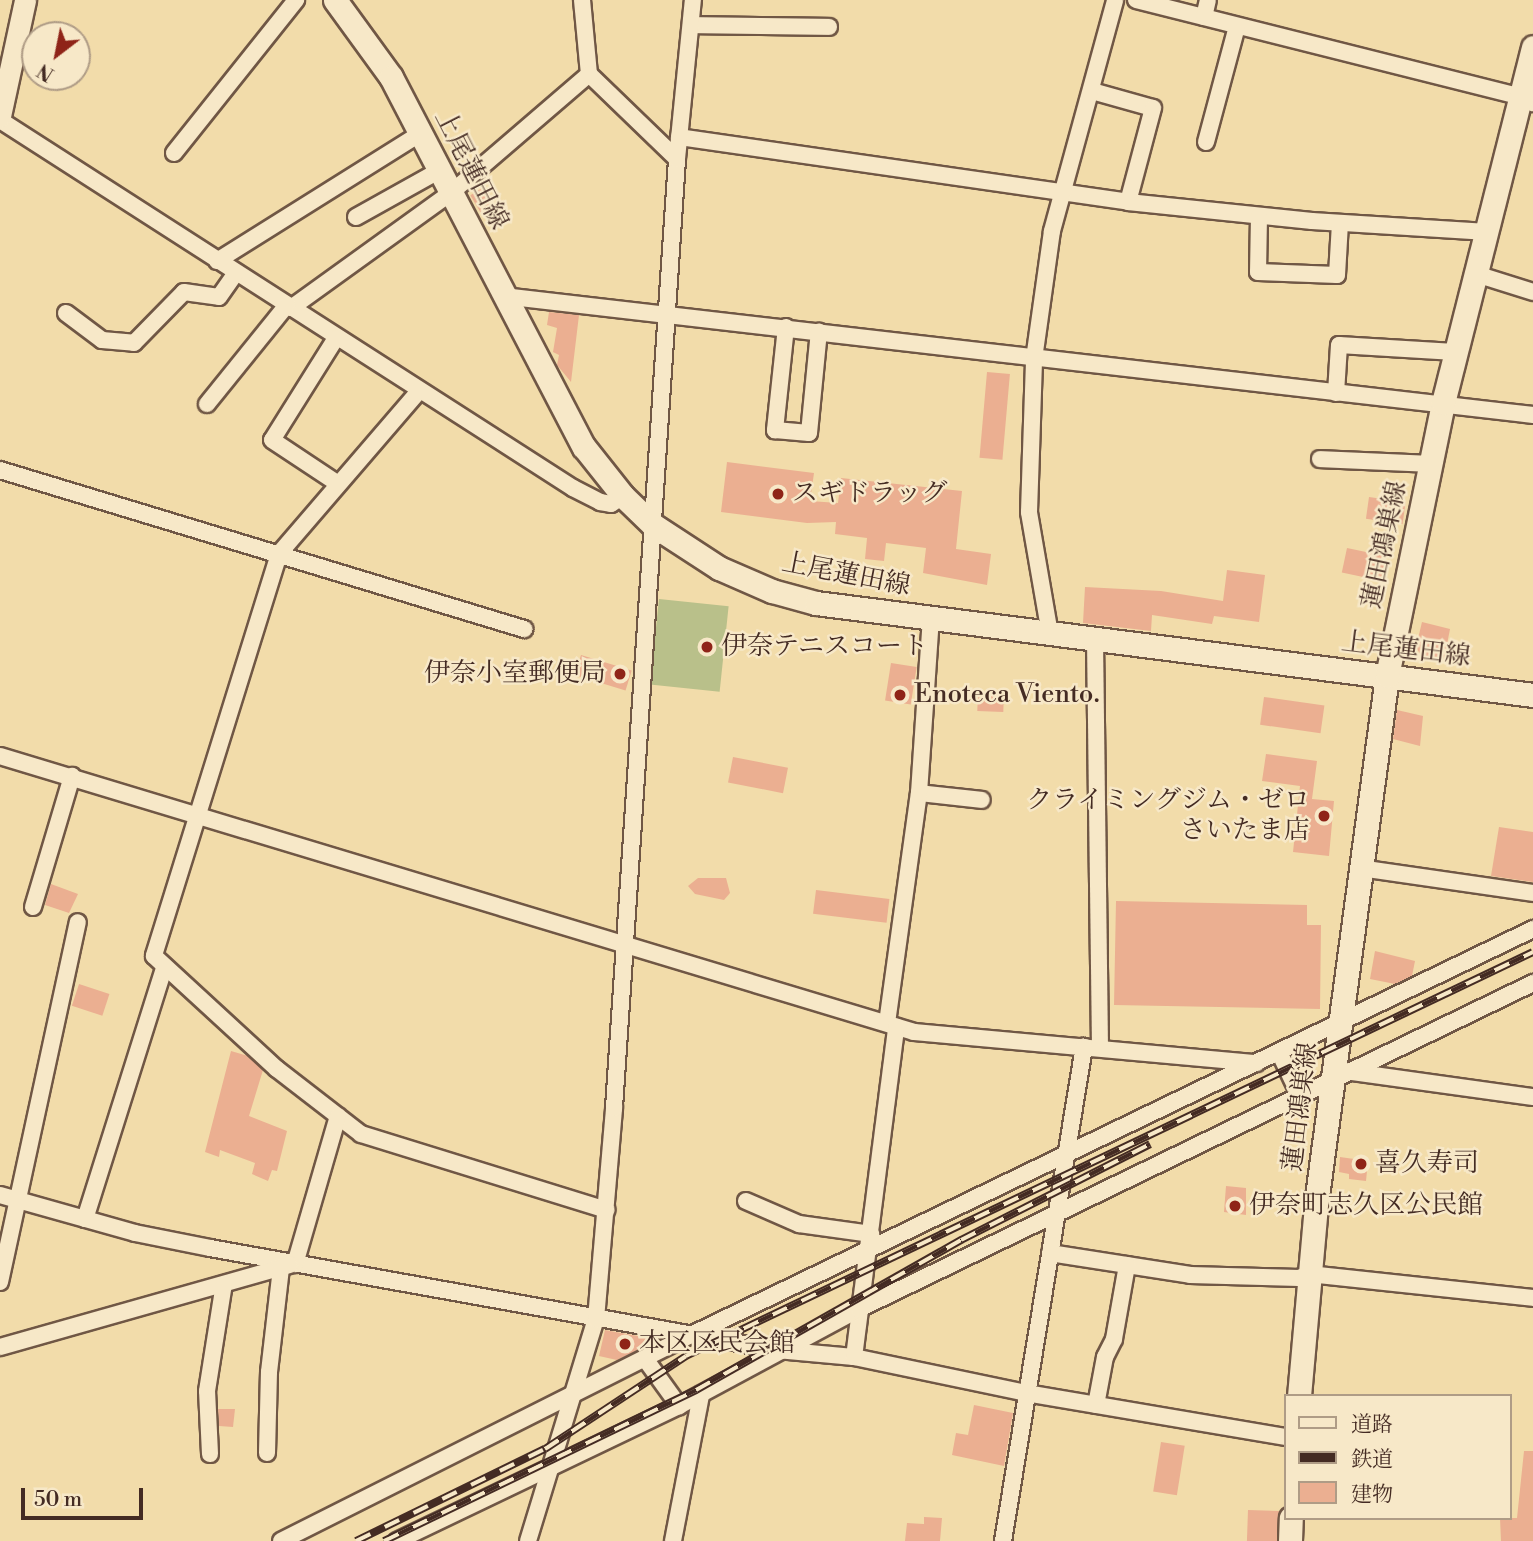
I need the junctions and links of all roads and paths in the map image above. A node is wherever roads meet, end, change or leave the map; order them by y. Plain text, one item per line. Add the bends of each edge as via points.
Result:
1 (25, 0) edge
2 (296, 0) edge
3 (335, 0) edge
4 (582, 0) edge
5 (693, 0) edge
6 (1115, 0) edge
7 (1136, 0) edge
8 (1208, 0) edge
9 (1204, 17) junction
10 (692, 25) junction
11 (1237, 26) junction
12 (829, 27) dead end
13 (1533, 47) edge
14 (6, 57) edge
15 (589, 74) junction
16 (1092, 91) junction
17 (1526, 99) edge
18 (0, 118) edge
19 (421, 133) junction
20 (679, 137) junction
21 (1206, 142) dead end
22 (174, 153) dead end
23 (677, 159) junction
24 (440, 170) junction
25 (452, 192) junction
26 (1065, 192) junction
27 (1128, 202) junction
28 (1259, 216) junction
29 (356, 217) dead end
30 (1340, 223) junction
31 (1488, 232) junction
32 (217, 261) junction
33 (236, 273) junction
34 (1476, 274) junction
35 (1533, 292) edge
36 (503, 296) junction
37 (289, 306) junction
38 (66, 313) dead end
39 (667, 313) junction
40 (786, 327) junction
41 (820, 331) junction
42 (336, 338) junction
43 (1455, 352) junction
44 (1034, 359) junction
45 (419, 391) junction
46 (1336, 393) junction
47 (1443, 403) junction
48 (207, 404) dead end
49 (1533, 415) edge
50 (1320, 460) dead end
51 (1430, 464) junction
52 (0, 470) edge
53 (337, 483) junction
54 (623, 496) junction
55 (653, 525) junction
56 (279, 554) junction
57 (932, 619) junction
58 (524, 629) dead end
59 (1050, 634) junction
60 (1095, 639) junction
61 (1387, 676) junction
62 (1533, 695) edge
63 (0, 756) edge
64 (72, 776) junction
65 (919, 793) junction
66 (982, 800) dead end
67 (197, 815) junction
68 (1360, 868) junction
69 (1533, 893) edge
70 (33, 907) dead end
71 (78, 922) dead end
72 (1533, 929) edge
73 (622, 947) junction
74 (165, 966) junction
75 (1533, 983) edge
76 (892, 1025) junction
77 (1339, 1025) junction
78 (1092, 1047) junction
79 (1280, 1054) junction
80 (1259, 1064) junction
81 (1339, 1074) junction
82 (1299, 1094) junction
83 (1533, 1097) edge
84 (338, 1116) junction
85 (1067, 1156) junction
86 (8, 1197) edge
87 (746, 1201) dead end
88 (606, 1210) junction
89 (1057, 1212) junction
90 (85, 1219) junction
91 (871, 1241) junction
92 (1050, 1253) junction
93 (1127, 1265) junction
94 (288, 1266) junction
95 (1309, 1274) junction
96 (0, 1282) edge
97 (224, 1284) junction
98 (1533, 1298) edge
99 (859, 1309) junction
100 (596, 1319) junction
101 (691, 1335) junction
102 (0, 1347) edge
103 (777, 1350) junction
104 (855, 1357) junction
105 (646, 1360) junction
106 (1026, 1393) junction
107 (575, 1394) junction
108 (1299, 1394) edge
109 (701, 1395) junction
110 (1096, 1405) junction
111 (679, 1406) junction
112 (1284, 1437) edge
113 (267, 1453) dead end
114 (210, 1454) dead end
115 (550, 1470) junction
116 (1292, 1520) edge
117 (281, 1541) edge
118 (397, 1541) edge
119 (528, 1541) edge
120 (673, 1541) edge
121 (1003, 1541) edge
122 (1290, 1541) edge

1 - 14 street
2 - 22 street
3 - 19 main road, 上尾蓮田線 via 374,48
4 - 15 street
5 - 10 street
6 - 16 street
7 - 9 street
8 - 9 street
9 - 11 street
10 - 12 street
10 - 20 street
11 - 17 street
11 - 21 street
13 - 17 main road, 蓮田鴻巣線
14 - 18 street
15 - 23 street
15 - 25 street
16 - 26 street
16 - 27 street via 1153,108
17 - 31 main road, 蓮田鴻巣線
18 - 32 street
19 - 24 main road, 上尾蓮田線
19 - 32 street
20 - 23 street
20 - 26 street
23 - 39 street
24 - 25 main road, 上尾蓮田線
24 - 29 street
25 - 36 main road, 上尾蓮田線
25 - 37 street
26 - 27 street
26 - 44 street via 1043,279
27 - 28 street
28 - 30 street
28 - 30 street via 1258,272 1337,275
30 - 31 street
31 - 34 main road, 蓮田鴻巣線
32 - 33 street
33 - 37 street
33 - 38 street via 219,297 184,292 134,343 102,340
34 - 35 street
34 - 43 main road, 蓮田鴻巣線
36 - 39 street
36 - 54 main road, 上尾蓮田線 via 583,447
37 - 42 street
37 - 48 street
39 - 40 street
39 - 55 street
40 - 41 street
40 - 41 street via 775,430 809,433
41 - 44 street
42 - 45 street
42 - 53 street via 271,440
43 - 46 street via 1339,345
43 - 47 main road, 蓮田鴻巣線
44 - 46 street
44 - 59 street via 1029,512
45 - 53 street
45 - 54 street via 600,502 611,504
46 - 47 street
47 - 49 street
47 - 51 main road, 蓮田鴻巣線
50 - 51 street
51 - 61 main road, 蓮田鴻巣線
52 - 56 street
53 - 56 street
54 - 55 main road, 上尾蓮田線
55 - 57 main road, 上尾蓮田線 via 719,568 772,591 816,603
55 - 73 street
56 - 58 street
56 - 67 street
57 - 59 main road, 上尾蓮田線
57 - 65 street
59 - 60 main road, 上尾蓮田線
60 - 61 main road, 上尾蓮田線
60 - 78 street
61 - 62 main road, 上尾蓮田線
61 - 68 main road, 蓮田鴻巣線
63 - 64 street
64 - 67 street
64 - 70 street
65 - 66 street
65 - 76 street
67 - 73 street
67 - 74 street via 154,956
68 - 69 street
68 - 77 main road, 蓮田鴻巣線
71 - 86 street
72 - 77 street
73 - 76 street
73 - 88 street
74 - 84 street via 277,1069
74 - 90 street
75 - 81 street
76 - 78 street
76 - 91 street
77 - 79 street
77 - 81 main road, 蓮田鴻巣線
78 - 80 street
78 - 85 street
79 - 80 street
79 - 82 street
80 - 85 street
81 - 82 street
81 - 83 street
81 - 95 main road, 蓮田鴻巣線
82 - 89 street
84 - 88 street via 361,1134
84 - 94 street
85 - 89 street
85 - 91 street
86 - 90 street
86 - 96 street
87 - 91 street via 799,1224
88 - 100 street
89 - 92 street
89 - 99 street
90 - 94 street
91 - 99 street
91 - 101 street
92 - 93 street
92 - 106 street
93 - 95 street via 1190,1275 1299,1278
93 - 110 street
94 - 97 street
94 - 100 street
94 - 113 street via 269,1372
95 - 98 street
95 - 108 main road, 蓮田鴻巣線
97 - 102 street
97 - 114 street via 207,1391
99 - 103 street
99 - 104 street
100 - 101 street
100 - 107 street
101 - 103 street
101 - 105 street
103 - 104 street
103 - 109 street
104 - 106 street
105 - 107 street
105 - 111 street
106 - 110 street
106 - 121 street
107 - 115 street
107 - 117 street
109 - 111 street
109 - 120 street
110 - 112 street
111 - 115 street
115 - 118 street
115 - 119 street
116 - 122 main road

